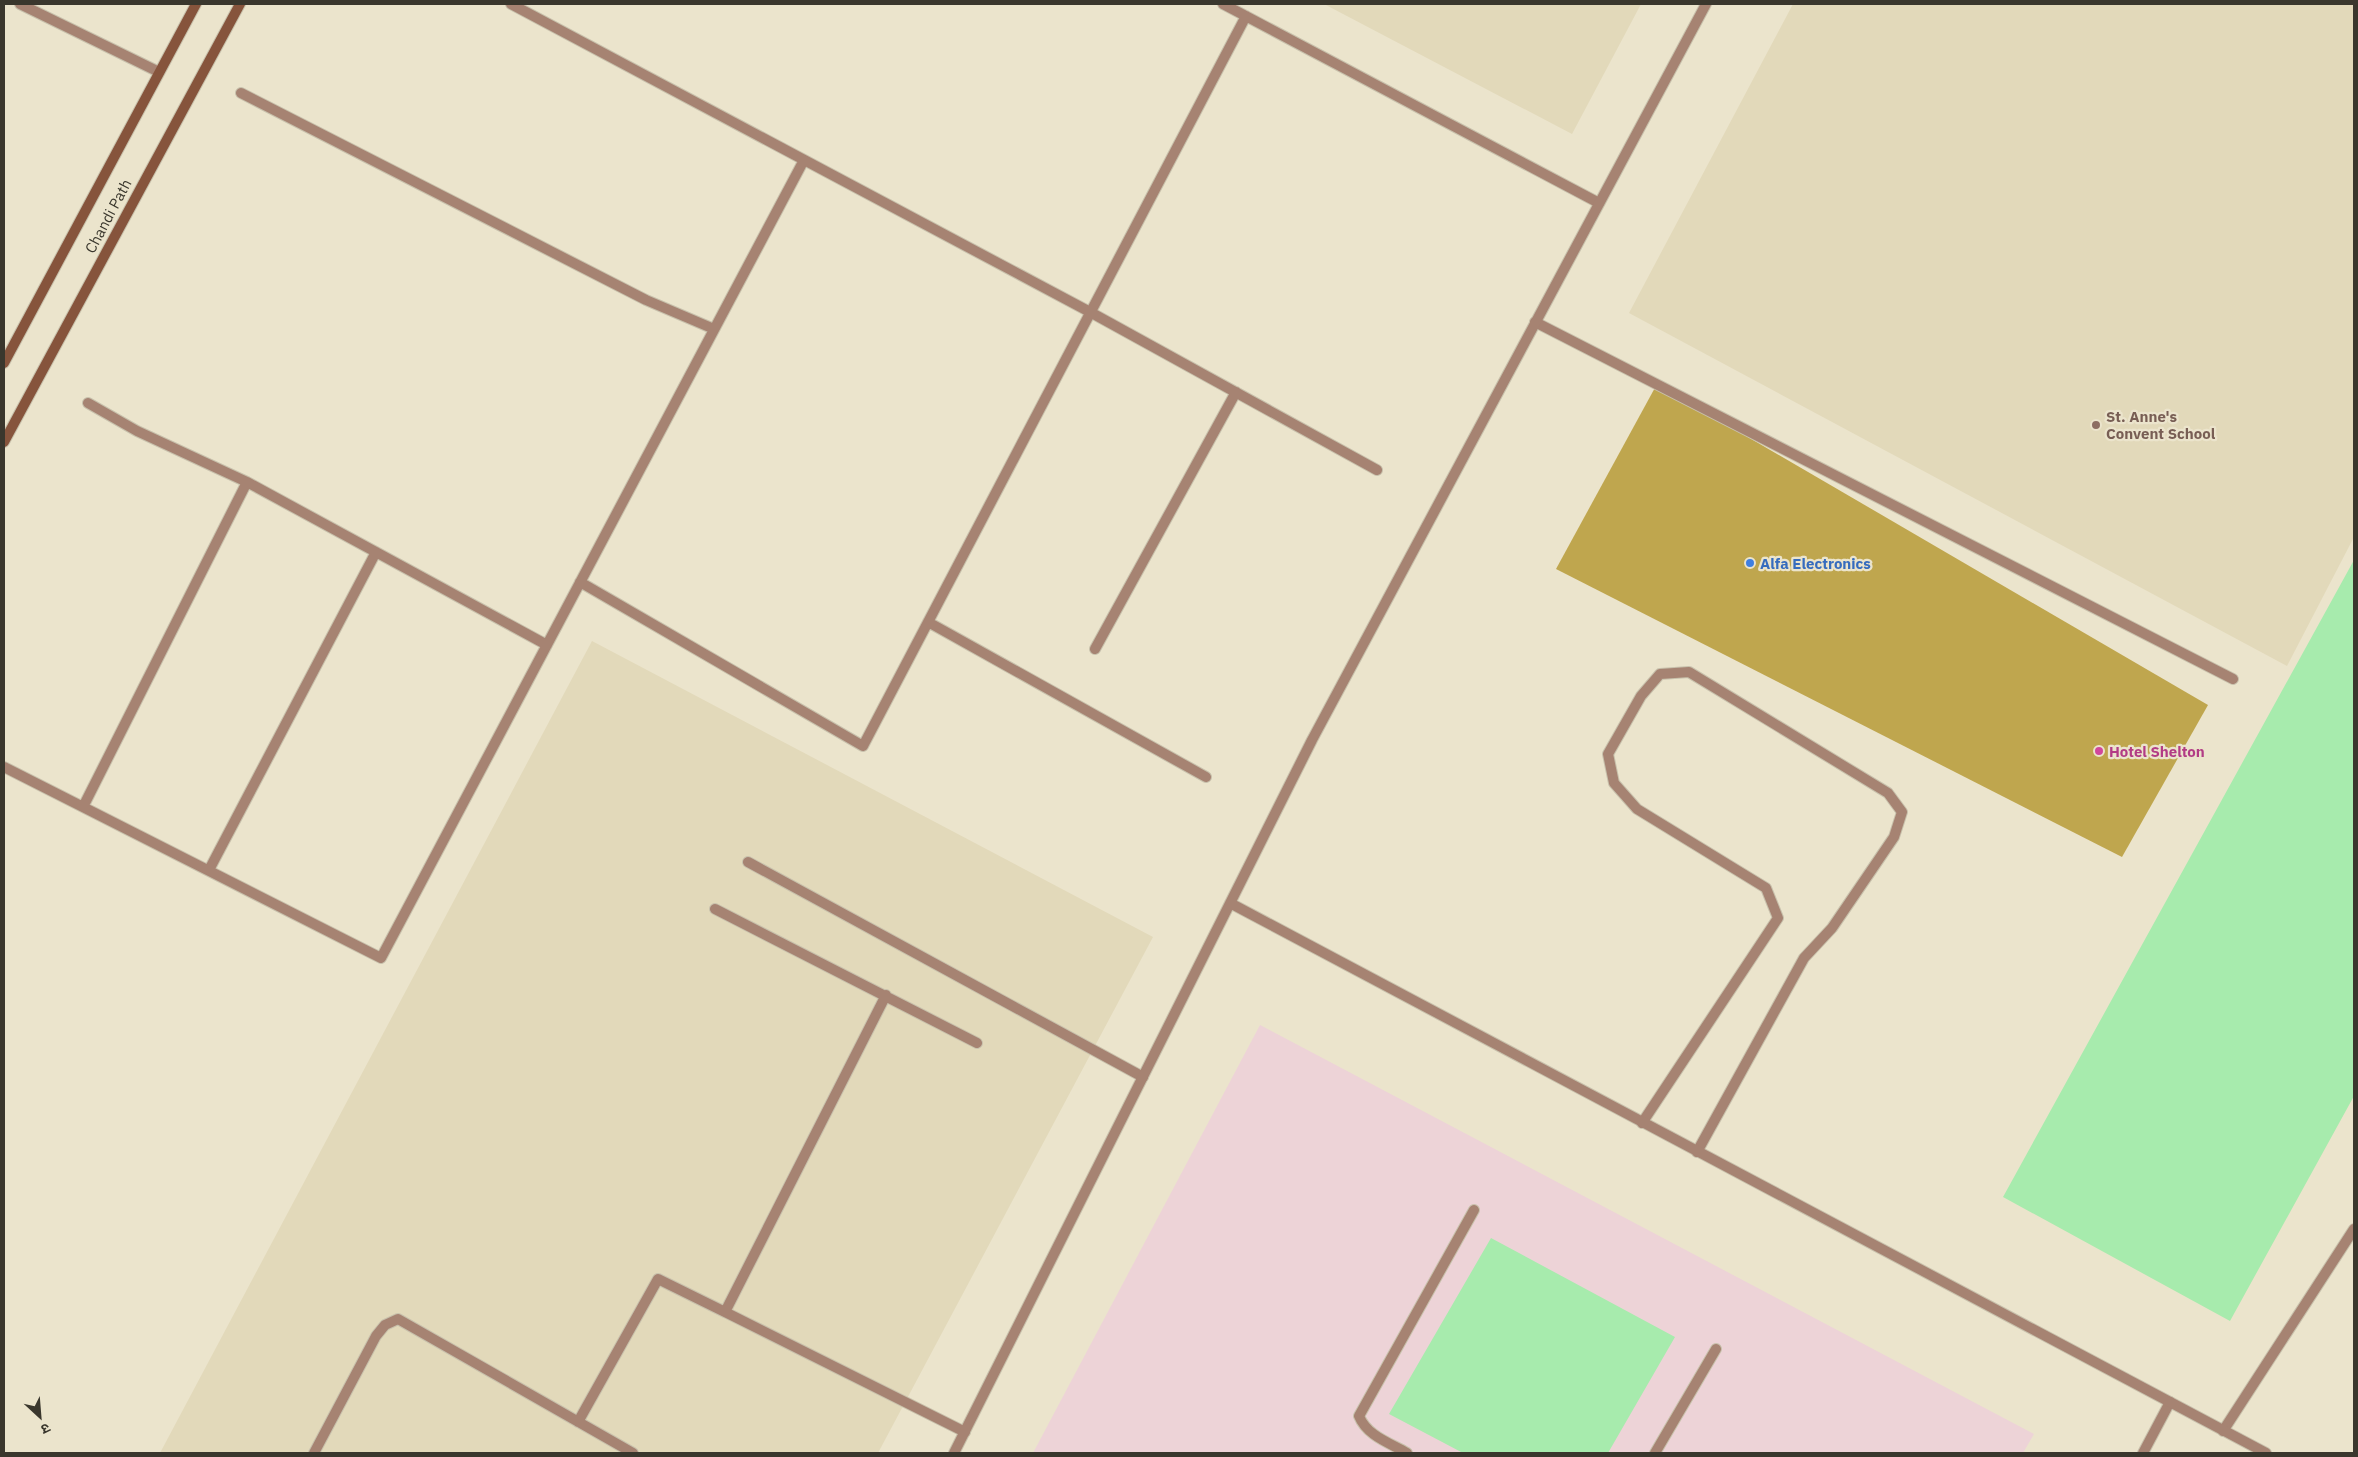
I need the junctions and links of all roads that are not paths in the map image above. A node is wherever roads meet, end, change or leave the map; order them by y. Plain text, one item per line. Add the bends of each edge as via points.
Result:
1 (20, 4) edge
2 (196, 4) edge
3 (240, 4) edge
4 (511, 4) edge
5 (1223, 4) edge
6 (1706, 4) edge
7 (1246, 16) junction
8 (159, 72) junction
9 (242, 93) dead end
10 (804, 160) junction
11 (1599, 203) junction
12 (1090, 312) junction
13 (1535, 322) junction
14 (714, 330) junction
15 (4, 363) edge
16 (1236, 392) junction
17 (88, 403) dead end
18 (4, 442) edge
19 (1376, 470) dead end
20 (247, 482) junction
21 (376, 552) junction
22 (580, 582) junction
23 (928, 622) junction
24 (547, 645) junction
25 (1096, 649) dead end
26 (2233, 679) dead end
27 (4, 767) edge
28 (1206, 777) dead end
29 (83, 807) junction
30 (748, 862) dead end
31 (209, 870) junction
32 (1230, 904) junction
33 (715, 909) dead end
34 (886, 995) junction
35 (977, 1043) dead end
36 (1143, 1077) junction
37 (1642, 1123) junction
38 (1697, 1152) junction
39 (1474, 1210) dead end
40 (2354, 1229) edge
41 (725, 1312) junction
42 (1716, 1349) dead end
43 (2170, 1402) junction
44 (578, 1422) junction
45 (2223, 1431) junction
46 (965, 1432) junction
47 (314, 1453) edge
48 (633, 1453) edge
49 (954, 1453) edge
50 (1407, 1453) edge
51 (1655, 1453) edge
52 (2143, 1453) edge
53 (2266, 1453) edge

1 - 8 street
2 - 8 main road, Chandi Path
3 - 18 main road, Chandi Path
4 - 10 street
5 - 7 street
6 - 11 street
7 - 11 street
7 - 12 street
8 - 15 main road, Chandi Path
9 - 14 street via 646,300
10 - 12 street
10 - 14 street
11 - 13 street
12 - 16 street
12 - 23 street
13 - 26 street
13 - 32 street via 1312,740
14 - 22 street
16 - 19 street
16 - 25 street
17 - 20 street via 137,431
20 - 21 street
20 - 29 street
21 - 24 street
21 - 31 street
22 - 23 street via 863,746
22 - 24 street
23 - 28 street
24 - 31 street via 381,958
27 - 29 street
29 - 31 street
30 - 36 street
32 - 36 street
32 - 37 street
33 - 34 street
34 - 35 street
34 - 41 street
36 - 46 street
37 - 38 street
37 - 38 street via 1778,918 1766,888 1637,809 1614,783 1608,754 1641,696 1660,674 1689,672 1888,793 1902,812 1894,836 1853,898 1832,928 1804,958
38 - 43 street
39 - 50 street via 1359,1416 1363,1426 1373,1434
40 - 45 street
41 - 44 street via 658,1279
41 - 46 street
42 - 51 street
43 - 45 street
43 - 52 street
44 - 47 street via 398,1319 376,1336
44 - 48 street
45 - 53 street
46 - 49 street

